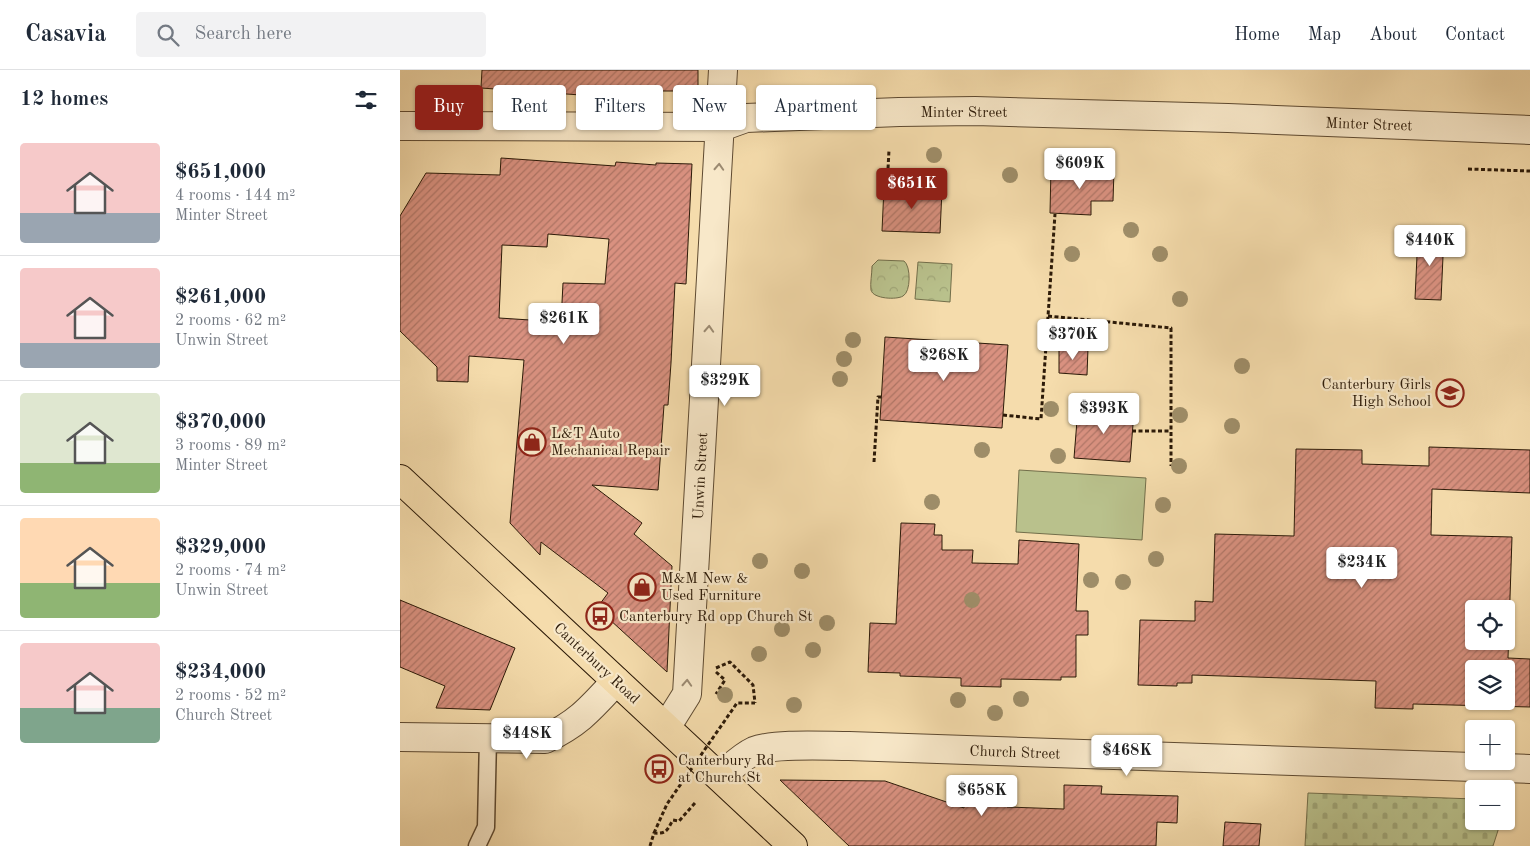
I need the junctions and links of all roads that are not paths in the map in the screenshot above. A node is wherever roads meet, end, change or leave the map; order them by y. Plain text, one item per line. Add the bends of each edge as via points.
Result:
1 (723, 70) edge
2 (722, 85) edge
3 (746, 118) edge
4 (400, 126) edge
5 (673, 127) edge
6 (721, 130) edge
7 (1530, 130) edge
8 (400, 479) edge
9 (616, 681) junction
10 (667, 726) junction
11 (400, 737) edge
12 (488, 738) junction
13 (1530, 769) edge
14 (720, 777) junction
15 (477, 846) edge
16 (793, 846) edge

1 - 2 street, Unwin Street
3 - 7 street, Minter Street via 969,111
4 - 5 street, Minter Street
10 -> 6 street, Unwin Street via 687,694
8 - 9 highway, Canterbury Road
9 - 10 highway, Canterbury Road
9 - 12 street via 584,716 545,739
10 - 14 highway, Canterbury Road
11 - 12 street
12 - 15 lane via 486,827
13 - 14 street, Church Street via 803,746 756,750
14 - 16 highway, Canterbury Road

